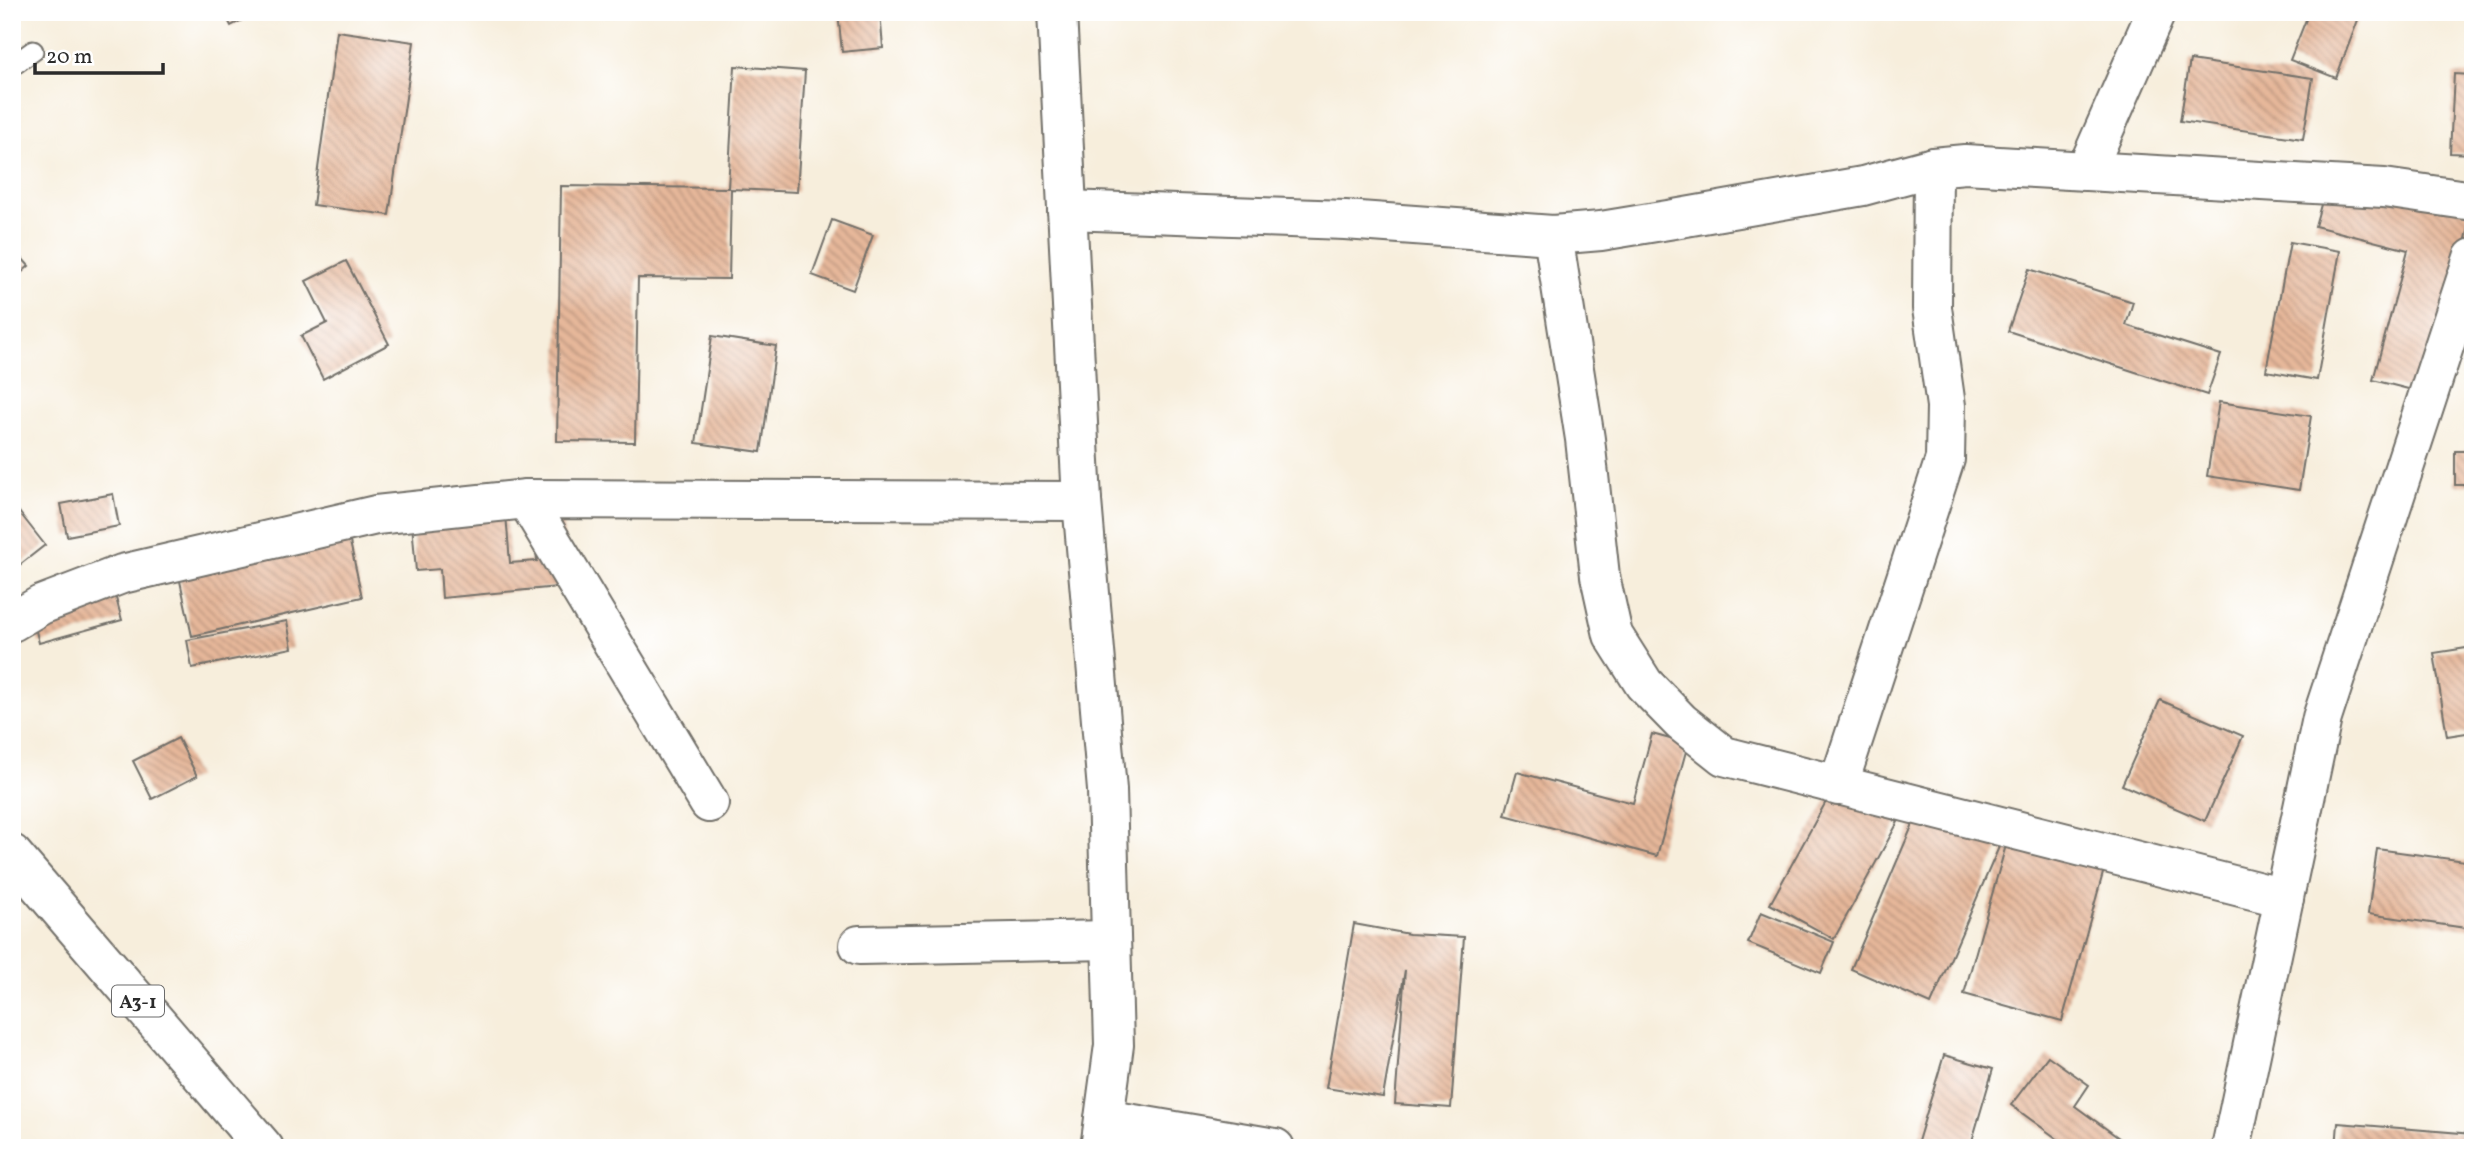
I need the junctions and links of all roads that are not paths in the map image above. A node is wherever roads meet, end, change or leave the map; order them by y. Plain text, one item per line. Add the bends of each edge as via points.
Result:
1 (1057, 12) edge
2 (2156, 12) edge
3 (33, 51) dead end
4 (12, 66) edge
5 (1933, 167) junction
6 (2086, 170) junction
7 (2473, 201) edge
8 (1067, 210) junction
9 (1553, 235) junction
10 (2473, 258) edge
11 (526, 499) junction
12 (1082, 501) junction
13 (12, 622) edge
14 (1838, 786) junction
15 (709, 803) dead end
16 (12, 854) edge
17 (2284, 898) junction
18 (1111, 940) junction
19 (859, 945) dead end
20 (1102, 1133) edge
21 (264, 1148) edge
22 (1275, 1148) edge
23 (2231, 1148) edge

1 - 8 main road
2 - 6 main road
3 - 4 lane
5 - 6 main road via 1965,164
5 - 9 main road via 1849,189
5 - 14 main road via 1931,308 1946,406 1945,459
6 - 7 main road via 2384,188
8 - 9 main road via 1345,220
8 - 12 main road
9 - 14 main road via 1586,439 1600,576 1613,635 1644,684 1724,756
10 - 17 main road via 2322,718
11 - 12 main road
11 - 13 main road via 376,515 122,574 41,605
11 - 15 main road
12 - 18 main road via 1107,790
14 - 17 main road
16 - 21 main road, A3-1
17 - 23 main road
18 - 19 main road
18 - 20 main road via 1114,1045
20 - 22 main road

